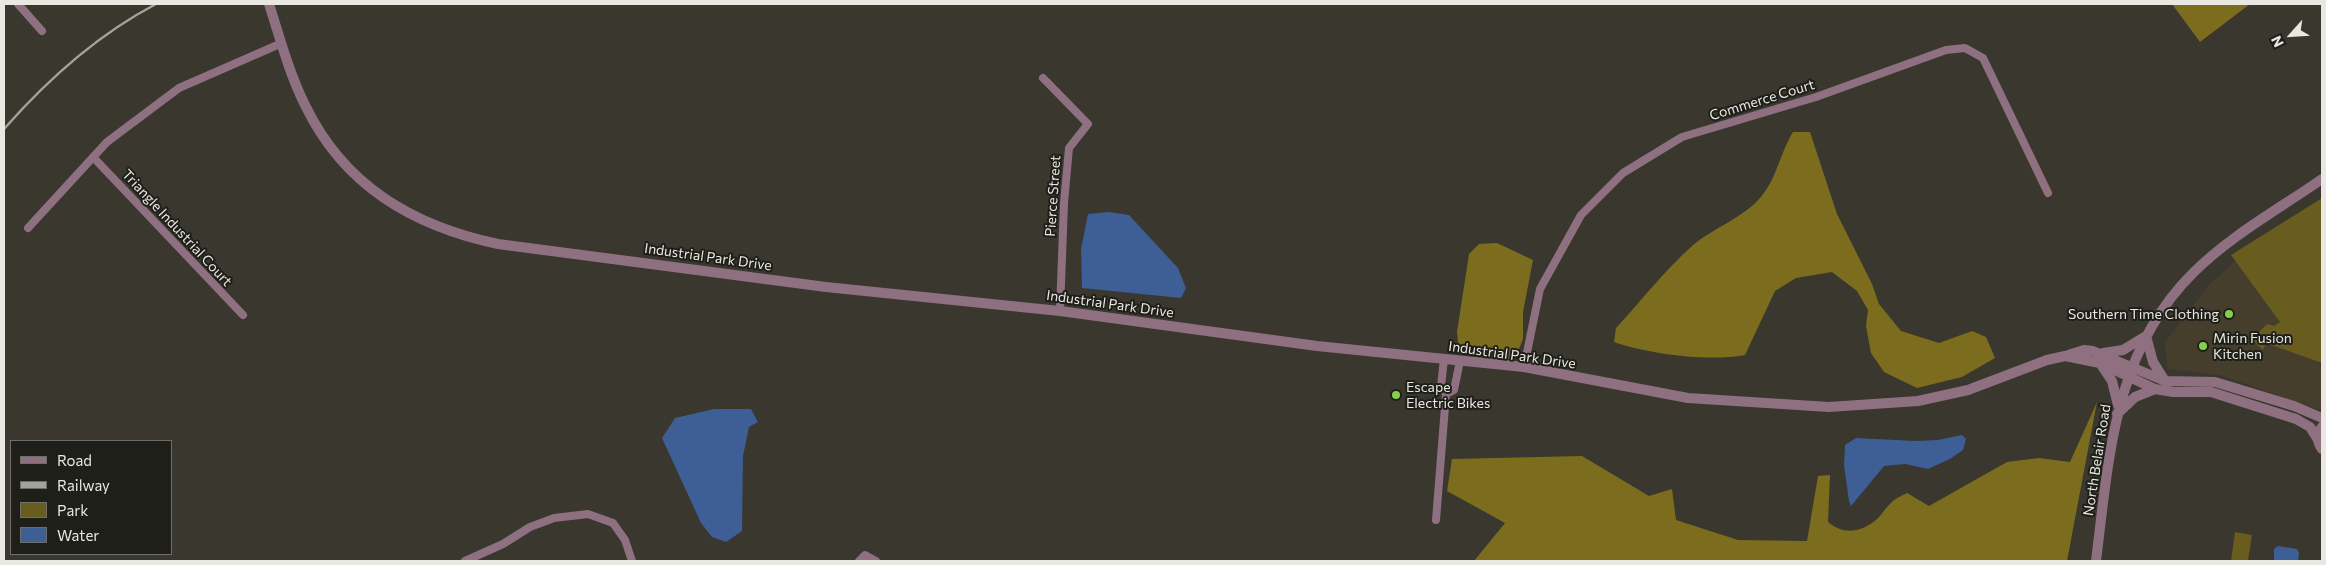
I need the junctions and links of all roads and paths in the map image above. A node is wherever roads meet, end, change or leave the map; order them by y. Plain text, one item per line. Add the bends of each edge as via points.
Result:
1 (18, 4) edge
2 (269, 4) edge
3 (42, 31) dead end
4 (282, 43) junction
5 (1043, 78) dead end
6 (93, 157) junction
7 (2322, 179) edge
8 (2048, 193) dead end
9 (28, 228) dead end
10 (1060, 311) junction
11 (243, 316) dead end
12 (2146, 336) junction
13 (2102, 358) junction
14 (1444, 359) junction
15 (1460, 361) junction
16 (1524, 367) junction
17 (2131, 372) junction
18 (2165, 381) junction
19 (2235, 388) junction
20 (2155, 389) junction
21 (1446, 394) junction
22 (2231, 398) junction
23 (2118, 410) junction
24 (2322, 418) edge
25 (2322, 427) edge
26 (2320, 444) edge
27 (1436, 520) dead end
28 (465, 561) edge
29 (632, 561) edge
30 (858, 561) edge
31 (876, 561) edge
32 (2096, 561) edge

1 - 3 street
2 - 4 street, Industrial Park Drive
4 - 6 street via 179,88 107,142
4 - 10 street, Industrial Park Drive via 296,86 311,116 330,146 354,174 416,218 463,237 826,287
5 - 10 street, Pierce Street via 1088,124 1069,148
6 - 9 street
6 - 11 street, Triangle Industrial Court
7 - 12 street, North Belair Road via 2216,253 2162,307
8 - 16 street, Commerce Court via 1983,58 1965,48 1946,50 1816,97 1682,137 1622,173 1581,216 1540,290
10 - 14 street, Industrial Park Drive via 1317,346
12 - 13 street via 2124,350
12 - 17 street, North Belair Road
12 - 18 street via 2153,362
13 - 16 street, Industrial Park Drive via 2065,356 2047,360 1968,390 1918,401 1829,407 1688,398
13 - 17 street, Industrial Park Drive
13 - 23 street via 2112,381
14 - 15 street, Industrial Park Drive
14 - 21 street via 1441,386
15 - 16 street, Industrial Park Drive
15 - 21 street via 1454,390
17 - 18 street
17 - 20 street
17 - 23 street, North Belair Road
18 - 19 street via 2215,382
19 - 22 street
19 - 24 street
20 - 22 street via 2211,392
20 - 23 street via 2140,394
21 - 27 street
22 - 26 street via 2301,421 2310,427
23 - 32 street, North Belair Road
25 - 26 street via 2318,435
28 - 29 street via 503,544 530,527 554,518 588,514 613,523 625,540
30 - 31 street via 865,554

